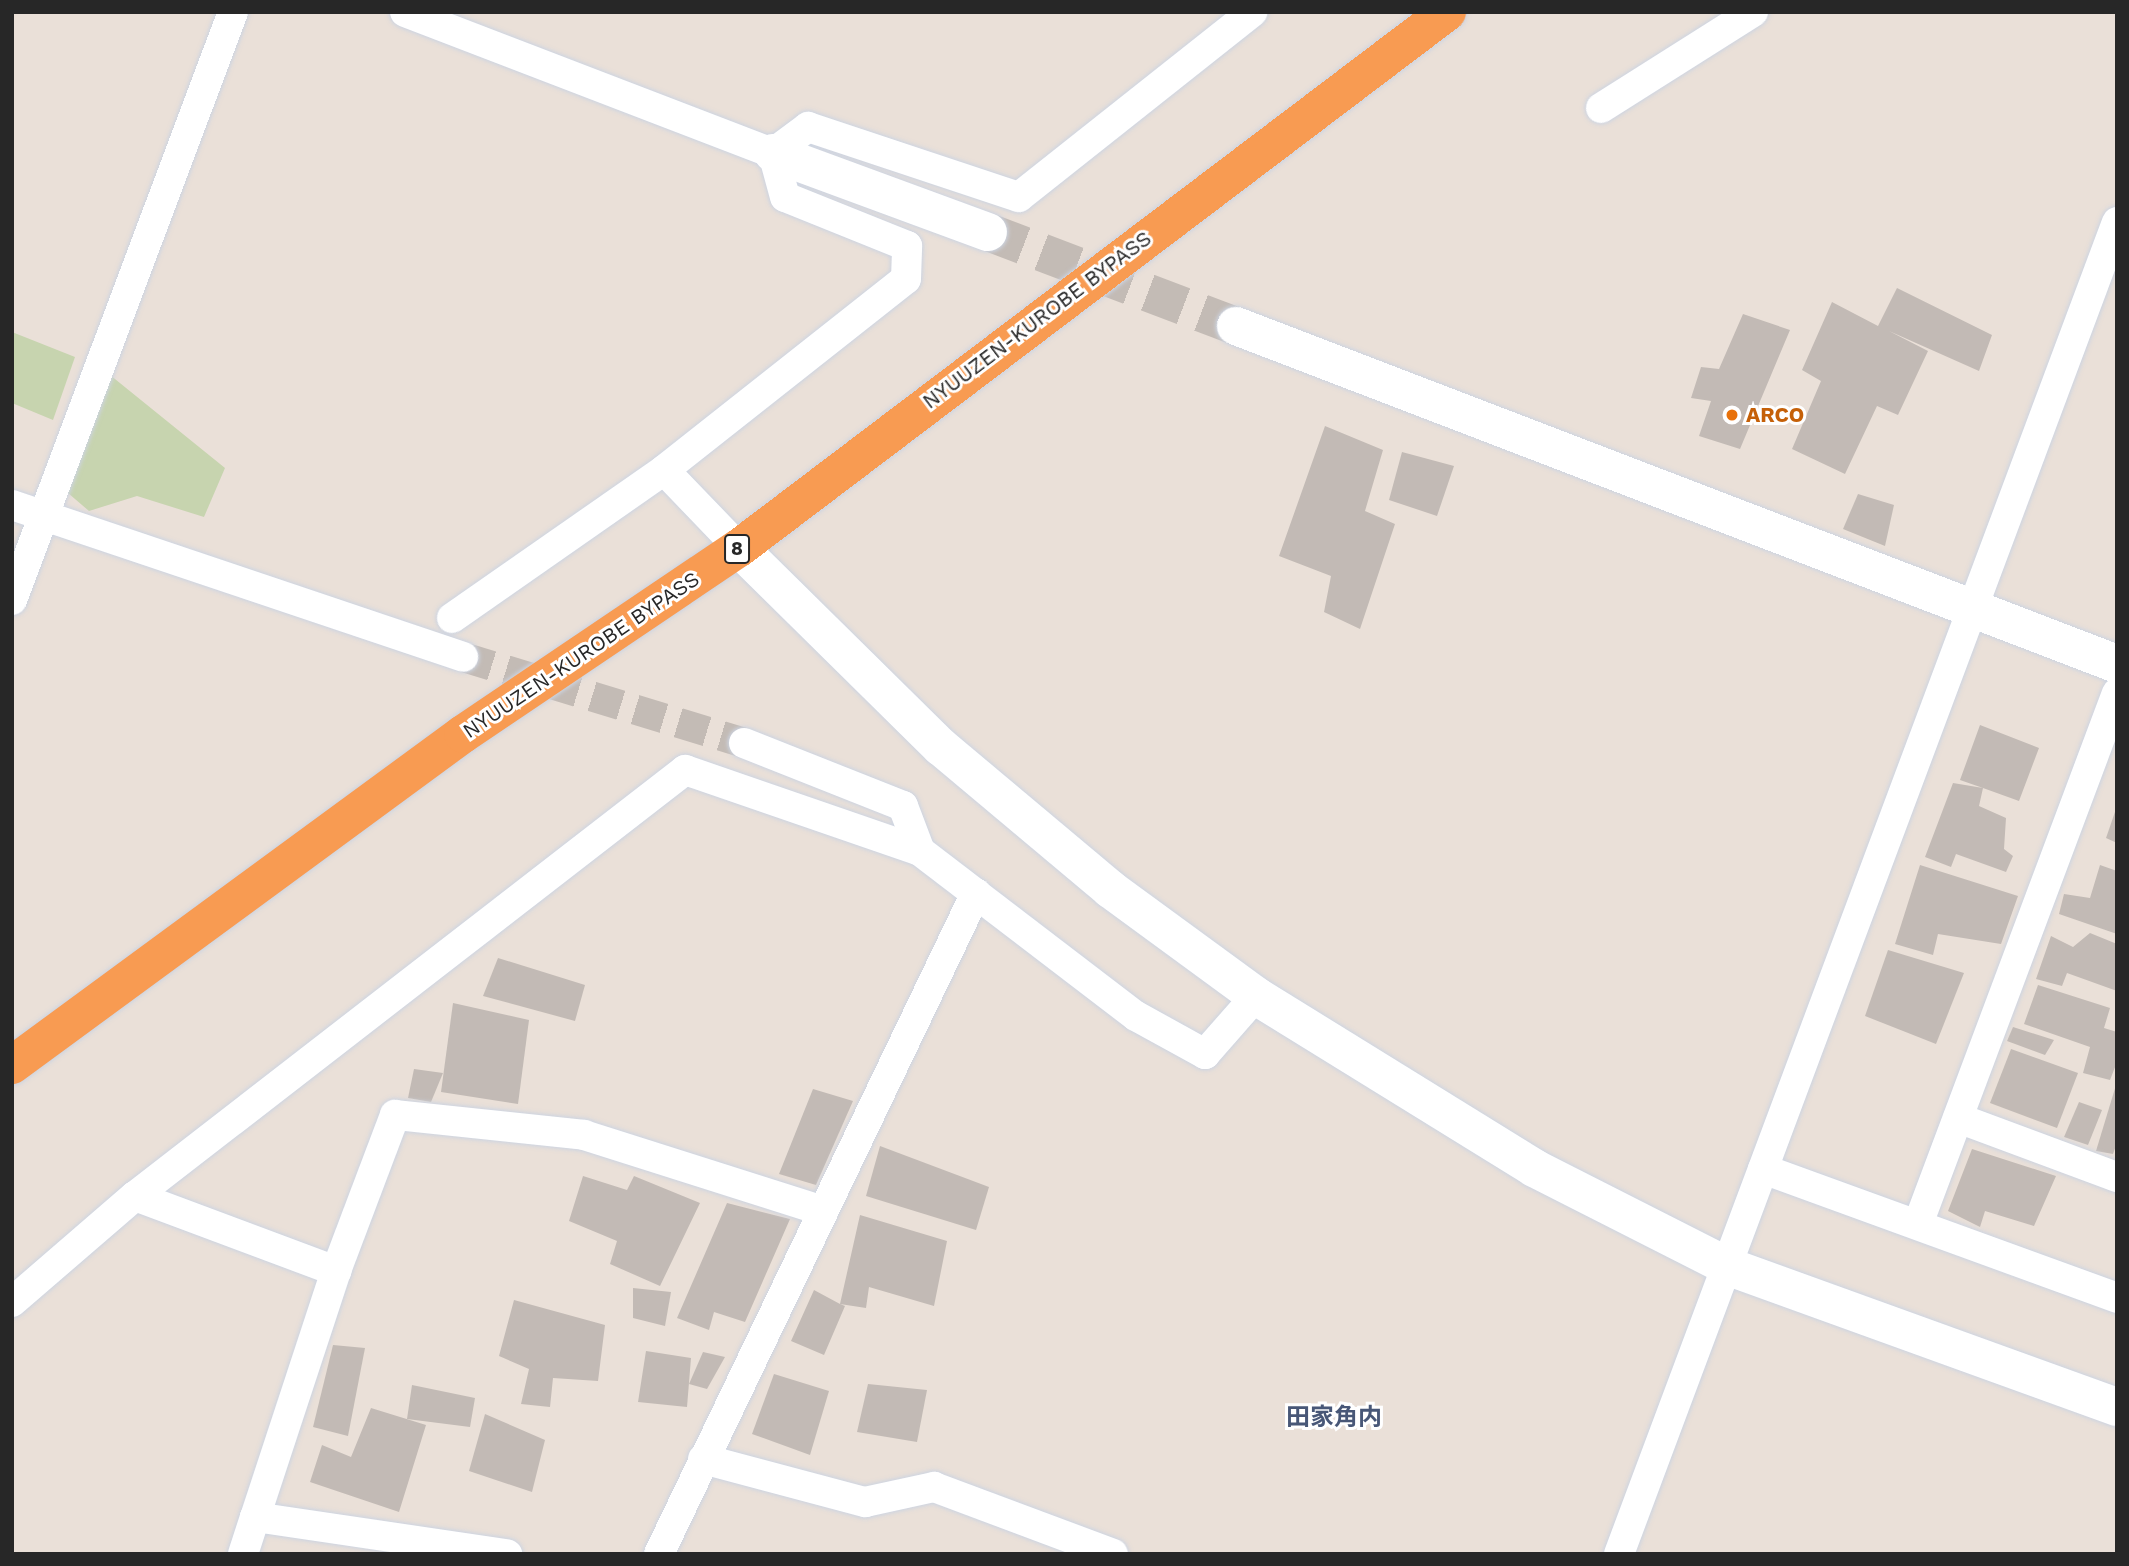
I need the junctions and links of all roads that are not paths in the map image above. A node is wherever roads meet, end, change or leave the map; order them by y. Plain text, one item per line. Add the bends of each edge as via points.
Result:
1 (233, 12) edge
2 (405, 12) edge
3 (1252, 12) edge
4 (1447, 12) edge
5 (1753, 12) edge
6 (1601, 108) dead end
7 (773, 153) junction
8 (2117, 222) edge
9 (988, 232) tunnel mouth
10 (1236, 326) tunnel mouth
11 (664, 470) junction
12 (12, 505) edge
13 (43, 517) junction
14 (739, 548) junction
15 (12, 600) edge
16 (1971, 609) junction
17 (452, 618) dead end
18 (463, 657) tunnel mouth
19 (2117, 664) edge
20 (2117, 693) edge
21 (744, 743) tunnel mouth
22 (920, 850) junction
23 (976, 893) junction
24 (1256, 996) junction
25 (12, 1065) edge
26 (1958, 1118) junction
27 (1763, 1169) junction
28 (2117, 1177) edge
29 (135, 1196) junction
30 (823, 1212) junction
31 (1918, 1224) junction
32 (1727, 1266) junction
33 (336, 1271) junction
34 (2117, 1298) edge
35 (12, 1302) edge
36 (2117, 1407) edge
37 (703, 1460) junction
38 (255, 1517) junction
39 (243, 1554) edge
40 (507, 1554) edge
41 (659, 1554) edge
42 (1113, 1554) edge
43 (1619, 1554) edge

1 - 13 street
2 - 7 street
3 - 7 street via 1019,197 808,127
4 - 14 highway, NYUUZEN-KUROBE BYPASS / 8
5 - 6 street
7 - 9 street
7 - 11 street via 785,197 907,246 906,279
8 - 16 street
10 - 16 street
11 - 14 street
11 - 17 street
12 - 13 street
13 - 15 street
13 - 18 street
14 - 24 street via 941,747 1110,889
14 - 25 highway, NYUUZEN-KUROBE BYPASS / 8 via 463,734
16 - 19 street
16 - 27 street
20 - 26 street
21 - 22 street via 903,806
22 - 23 street
22 - 29 street via 685,769
23 - 24 street via 1136,1016 1205,1054
23 - 30 street
24 - 32 street via 1534,1168
26 - 28 street
26 - 31 street
27 - 31 street
27 - 32 street
29 - 33 street
29 - 35 street
30 - 33 street via 584,1135 395,1115
30 - 37 street
31 - 34 street
32 - 36 street
32 - 43 street
33 - 38 street
37 - 41 street
37 - 42 street via 865,1503 934,1487
38 - 39 street
38 - 40 street

